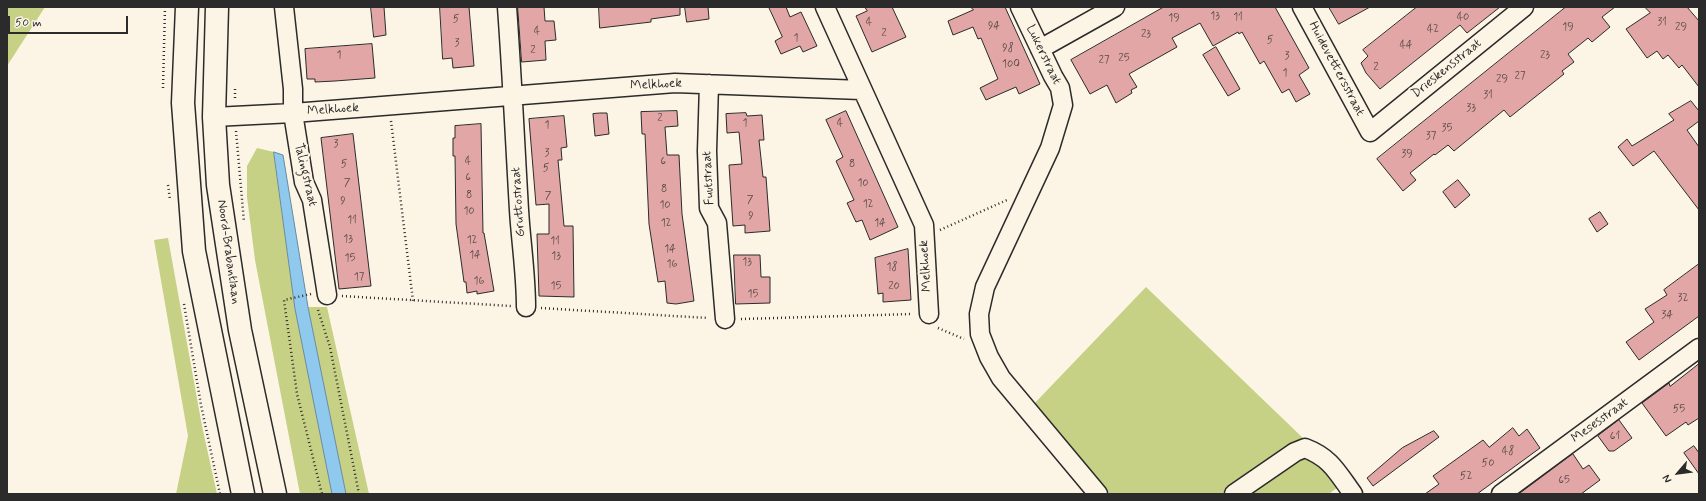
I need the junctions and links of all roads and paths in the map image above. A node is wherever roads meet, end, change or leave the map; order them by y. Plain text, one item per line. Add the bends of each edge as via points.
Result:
1 (187, 7) edge
2 (217, 7) edge
3 (284, 7) edge
4 (506, 7) edge
5 (825, 7) edge
6 (1020, 7) edge
7 (1115, 7) edge
8 (1302, 7) edge
9 (1524, 7) edge
10 (1040, 50) junction
11 (709, 84) junction
12 (235, 87) dead end
13 (861, 90) junction
14 (513, 96) junction
15 (389, 105) junction
16 (293, 113) junction
17 (236, 116) junction
18 (214, 117) junction
19 (1370, 132) joint
20 (1031, 188) junction
21 (245, 226) dead end
22 (925, 237) junction
23 (319, 299) junction
24 (413, 301) junction
25 (526, 307) junction
26 (929, 314) junction
27 (725, 319) junction
28 (983, 343) junction
29 (1699, 348) edge
30 (243, 494) edge
31 (275, 494) edge
32 (322, 494) edge
33 (359, 494) edge
34 (1098, 494) edge
35 (1234, 494) edge
36 (1352, 494) edge
37 (1500, 494) edge

1 - 30 main road via 182,103 194,251
2 - 18 main road, Noord-Brabantlaan
3 - 16 street, Talingstraat via 293,89
4 - 14 street, Gruttostraat
5 - 13 street
6 - 10 street, Lukerstraat
7 - 10 street
8 - 19 street, Huidevettersstraat
9 - 19 street, Drieskensstraat
10 - 20 street, Lukerstraat via 1060,88 1063,105 1050,148
11 - 13 street, Melkhoek
11 - 14 street, Melkhoek via 675,83
11 - 27 street, Fuutstraat via 709,208 717,223
12 - 17 path
13 - 22 street, Melkhoek via 924,225
14 - 15 street, Melkhoek
14 - 25 street, Gruttostraat
15 - 16 street, Melkhoek
15 - 24 path
16 - 17 street, Melkhoek
16 - 23 street, Talingstraat via 304,182 312,200
17 - 18 street, Melkhoek
17 - 21 path
18 - 31 main road, Noord-Brabantlaan via 218,185 240,330
20 - 22 path
20 - 28 street via 985,287 978,314
22 - 26 street, Melkhoek
23 - 24 path
23 - 32 path via 284,300 297,394
23 - 33 path
24 - 25 path
25 - 27 path
26 - 27 path
26 - 28 path via 930,322 937,328 974,343
28 - 34 street via 1001,378
29 - 37 street, Mesesstraat
35 - 36 street via 1295,452 1305,448 1328,460

